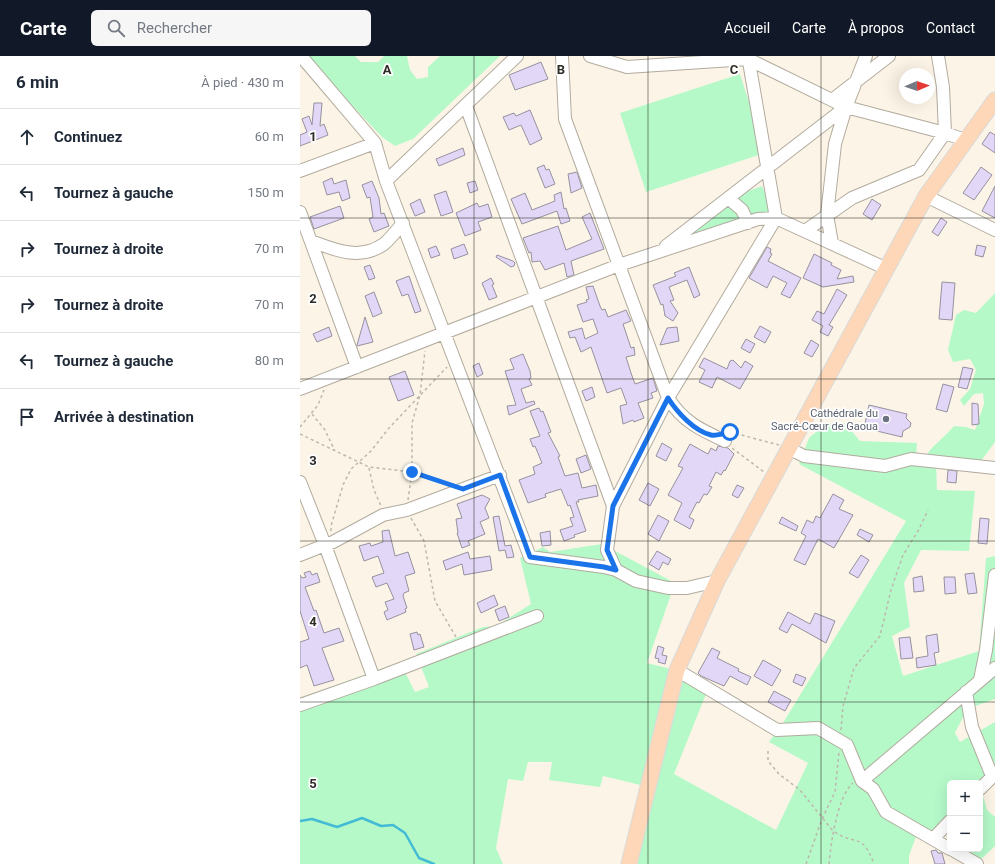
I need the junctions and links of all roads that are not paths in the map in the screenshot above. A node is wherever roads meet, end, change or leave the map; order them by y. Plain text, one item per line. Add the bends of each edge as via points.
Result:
1 (301, 56) edge
2 (517, 56) edge
3 (562, 56) edge
4 (590, 56) edge
5 (866, 56) edge
6 (888, 56) edge
7 (938, 56) edge
8 (747, 57) edge
9 (681, 60) edge
10 (855, 84) junction
11 (832, 100) junction
12 (995, 100) edge
13 (466, 106) junction
14 (846, 107) junction
15 (945, 133) junction
16 (965, 140) junction
17 (375, 143) junction
18 (768, 167) junction
19 (300, 170) edge
20 (386, 181) junction
21 (926, 196) junction
22 (728, 198) junction
23 (300, 212) edge
24 (826, 215) junction
25 (776, 218) junction
26 (403, 223) junction
27 (748, 223) junction
28 (995, 230) edge
29 (805, 231) junction
30 (311, 241) junction
31 (832, 243) junction
32 (659, 252) junction
33 (620, 265) junction
34 (888, 269) junction
35 (536, 298) junction
36 (446, 333) junction
37 (357, 367) junction
38 (300, 389) edge
39 (668, 398) junction
40 (725, 441) road end
41 (790, 449) junction
42 (995, 468) edge
43 (500, 475) junction
44 (300, 482) edge
45 (613, 506) junction
46 (331, 526) road end
47 (327, 541) junction
48 (300, 555) edge
49 (616, 570) junction
50 (995, 576) edge
51 (717, 582) junction
52 (537, 616) dead end
53 (995, 668) edge
54 (677, 670) junction
55 (374, 679) junction
56 (980, 680) junction
57 (966, 692) junction
58 (300, 705) edge
59 (994, 775) edge
60 (862, 780) junction
61 (983, 786) edge
62 (947, 824) edge
63 (933, 839) junction
64 (947, 847) edge
65 (955, 852) edge
66 (629, 864) edge
67 (977, 864) edge

1 - 17 street
2 - 13 street
3 - 33 street via 565,119
4 - 9 street via 627,67
5 - 10 street
6 - 10 street
7 - 15 street via 943,87
8 - 9 street
8 - 11 street
8 - 18 street
10 - 11 street
10 - 14 street
11 - 14 street
12 - 16 main road
13 - 20 street
13 - 35 street
14 - 15 street
14 - 18 street
14 - 24 street via 835,144
15 - 16 street
15 - 24 street via 920,170 852,198
16 - 21 main road
17 - 19 street
17 - 20 street
18 - 22 street
18 - 25 street
20 - 26 street
21 - 28 street
21 - 34 main road
22 - 27 street via 742,210
22 - 32 street
23 - 30 street
24 - 29 street
24 - 31 street
25 - 27 street via 758,219
25 - 29 street
25 - 39 street
26 - 30 street via 385,243 364,252 342,252
26 - 36 street
27 - 32 street
29 - 31 street
30 - 37 street
31 - 34 street
32 - 33 street
33 - 35 street
33 - 39 street
34 - 41 main road
35 - 36 street
35 - 45 street
36 - 37 street
36 - 43 street
37 - 38 street
39 - 40 street via 678,413 703,431
39 - 45 street
41 - 42 street via 804,456 885,466 911,459
41 - 51 main road
43 - 47 street via 407,510 386,514
43 - 49 street via 530,557
44 - 47 street
45 - 49 street via 607,550
46 - 47 street
47 - 48 street
47 - 55 street
49 - 51 street via 636,581 668,588 687,588
50 - 56 street
51 - 54 main road
52 - 55 street
53 - 56 street
54 - 60 street via 777,730 818,728 847,745
54 - 66 main road
55 - 58 street
56 - 57 street
57 - 59 street via 972,727
57 - 60 street
59 - 61 street
60 - 63 street via 873,789 886,812
62 - 63 street
63 - 64 street
65 - 67 street

